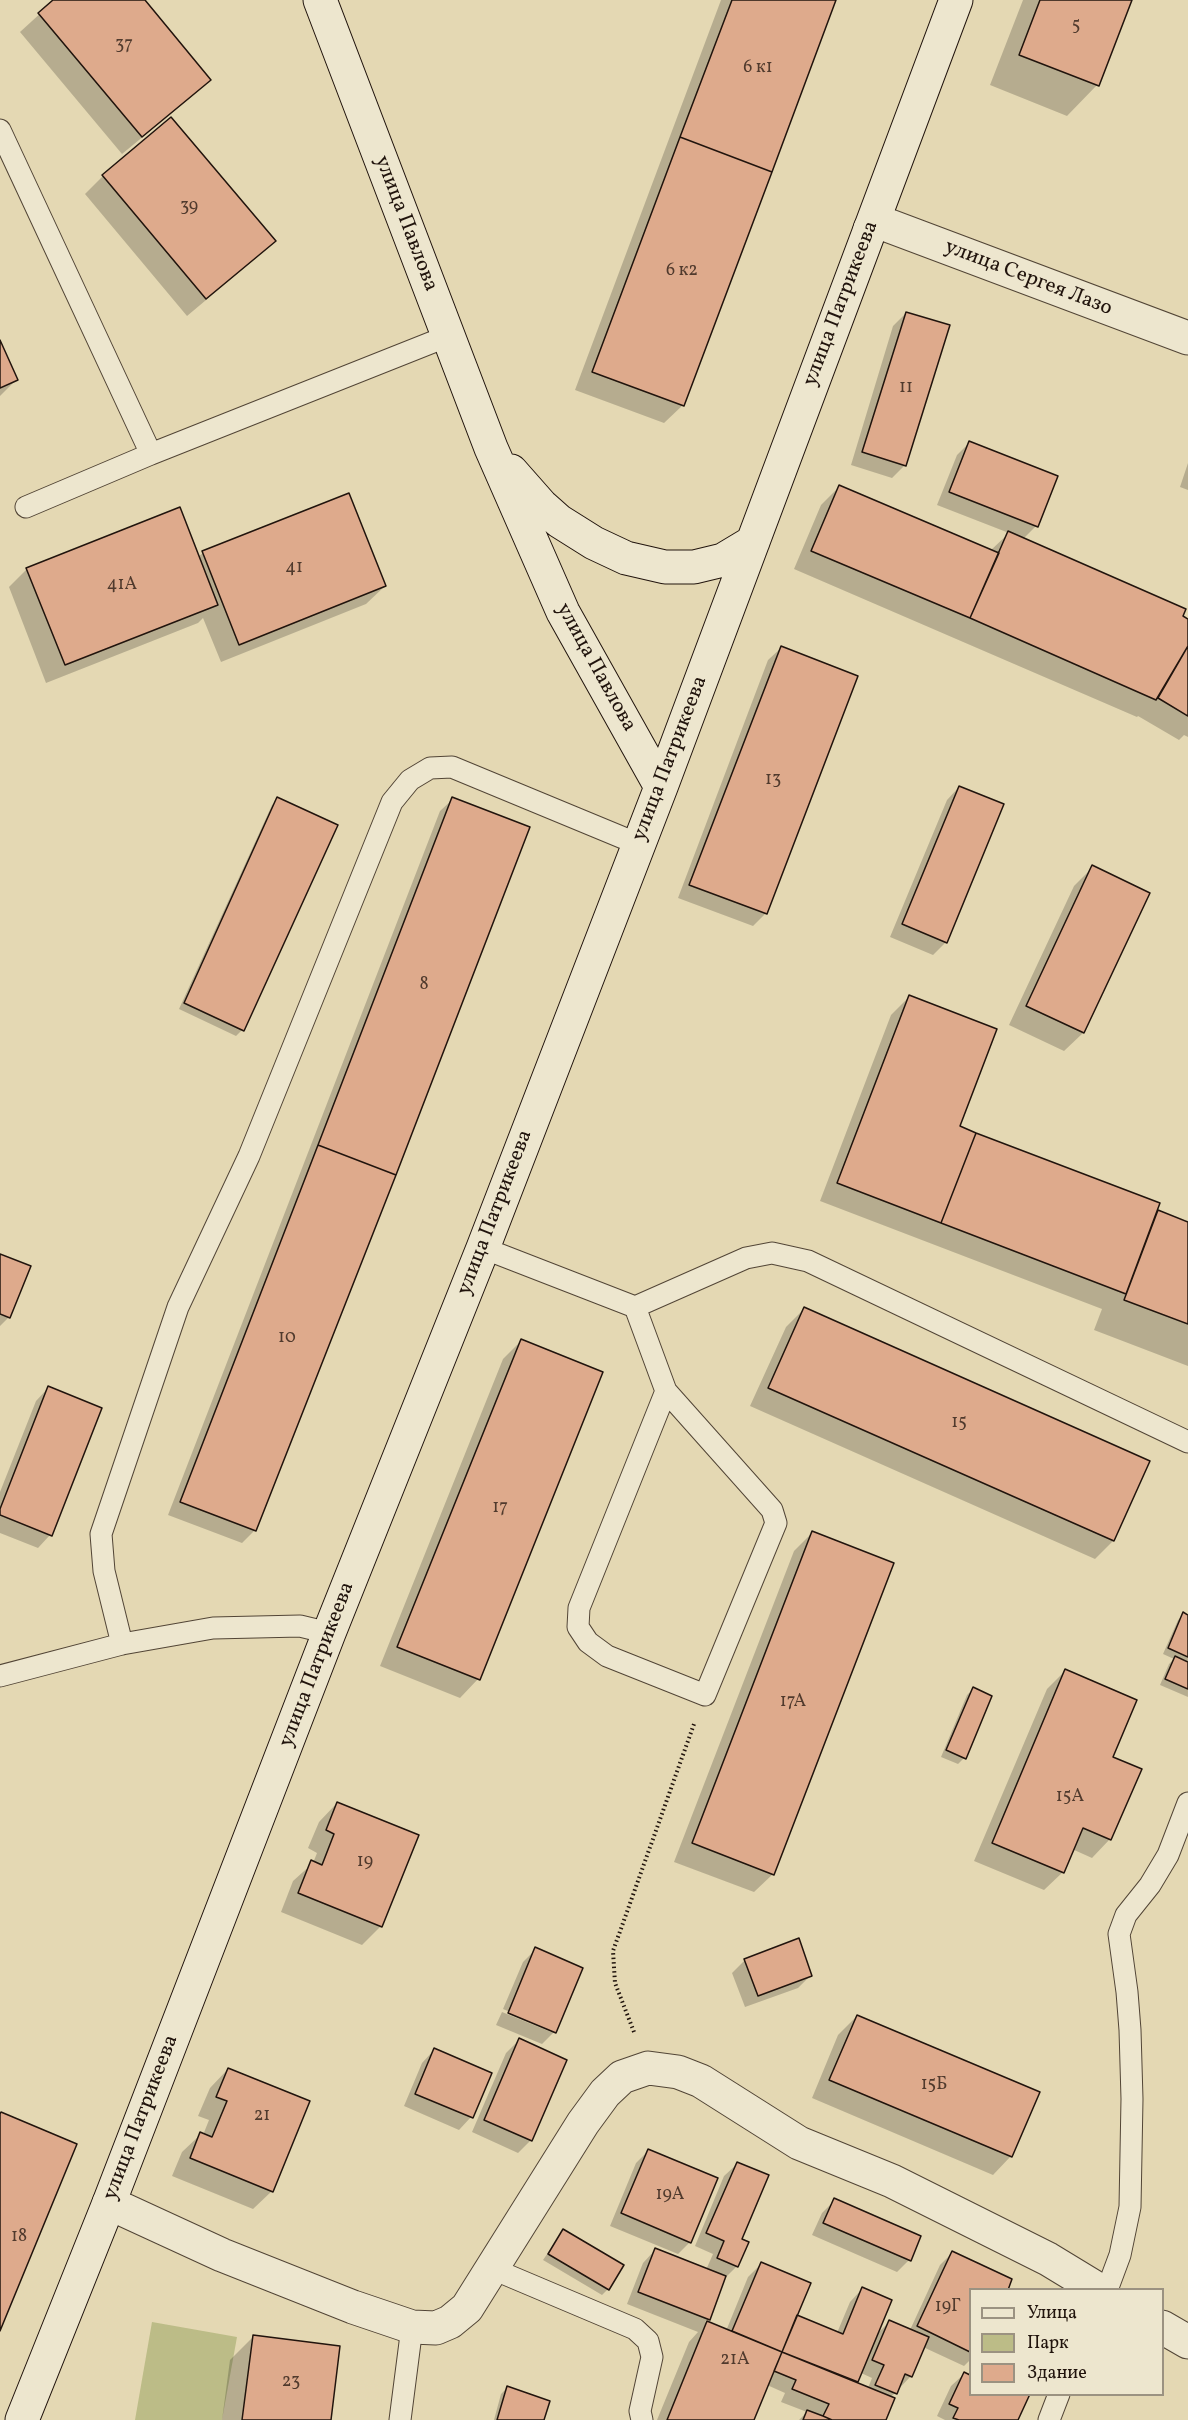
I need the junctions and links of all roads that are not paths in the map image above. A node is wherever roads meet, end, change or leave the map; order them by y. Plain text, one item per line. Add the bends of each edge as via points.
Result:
1 (320, 0) edge
2 (956, 0) edge
3 (0, 130) edge
4 (870, 229) junction
5 (448, 336) junction
6 (1188, 338) edge
7 (491, 448) junction
8 (151, 454) junction
9 (26, 507) dead end
10 (753, 542) junction
11 (661, 787) junction
12 (639, 844) junction
13 (483, 1248) junction
14 (635, 1307) junction
15 (666, 1391) junction
16 (1188, 1442) edge
17 (329, 1634) junction
18 (122, 1644) junction
19 (0, 1676) edge
20 (1188, 1803) edge
21 (109, 2203) junction
22 (493, 2269) junction
23 (1097, 2288) edge
24 (1107, 2288) edge
25 (412, 2327) junction
26 (1164, 2328) edge
27 (1188, 2342) edge
28 (1058, 2396) edge
29 (22, 2420) edge
30 (400, 2420) edge
31 (642, 2420) edge
32 (1049, 2420) edge

1 - 5 street, улица Павлова
2 - 4 street, улица Патрикеева
3 - 8 lane
4 - 6 street, улица Сергея Лазо via 879,222
4 - 10 street, улица Патрикеева
5 - 7 street, улица Павлова
5 - 8 lane
7 - 10 street, улица Павлова via 559,521 626,558 665,567 694,567 723,560
7 - 11 street, улица Павлова via 563,612
8 - 9 lane
10 - 11 street, улица Патрикеева
11 - 12 street, улица Патрикеева
12 - 13 street, улица Патрикеева
12 - 18 lane via 452,767 430,768 410,780 392,802 249,1156 178,1307 101,1534 104,1571
13 - 14 lane
13 - 17 street, улица Патрикеева
14 - 15 lane
14 - 16 lane via 746,1258 772,1253 808,1261
15 - 15 lane via 772,1510 776,1522 705,1695 607,1656 588,1642 578,1627 579,1608
17 - 18 lane via 300,1626 213,1628
17 - 21 street, улица Патрикеева
18 - 19 lane
20 - 24 lane via 1168,1855 1150,1886 1126,1915 1119,1934 1130,2030 1130,2207 1120,2255
21 - 25 street via 222,2255
21 - 29 street, улица Патрикеева
22 - 23 street via 605,2093 622,2077 648,2068 678,2072 701,2081 799,2143 892,2181
22 - 25 street via 467,2308 450,2322 436,2328
22 - 31 lane via 635,2329 648,2341 652,2357 640,2411
25 - 30 lane
26 - 27 street
28 - 32 lane

